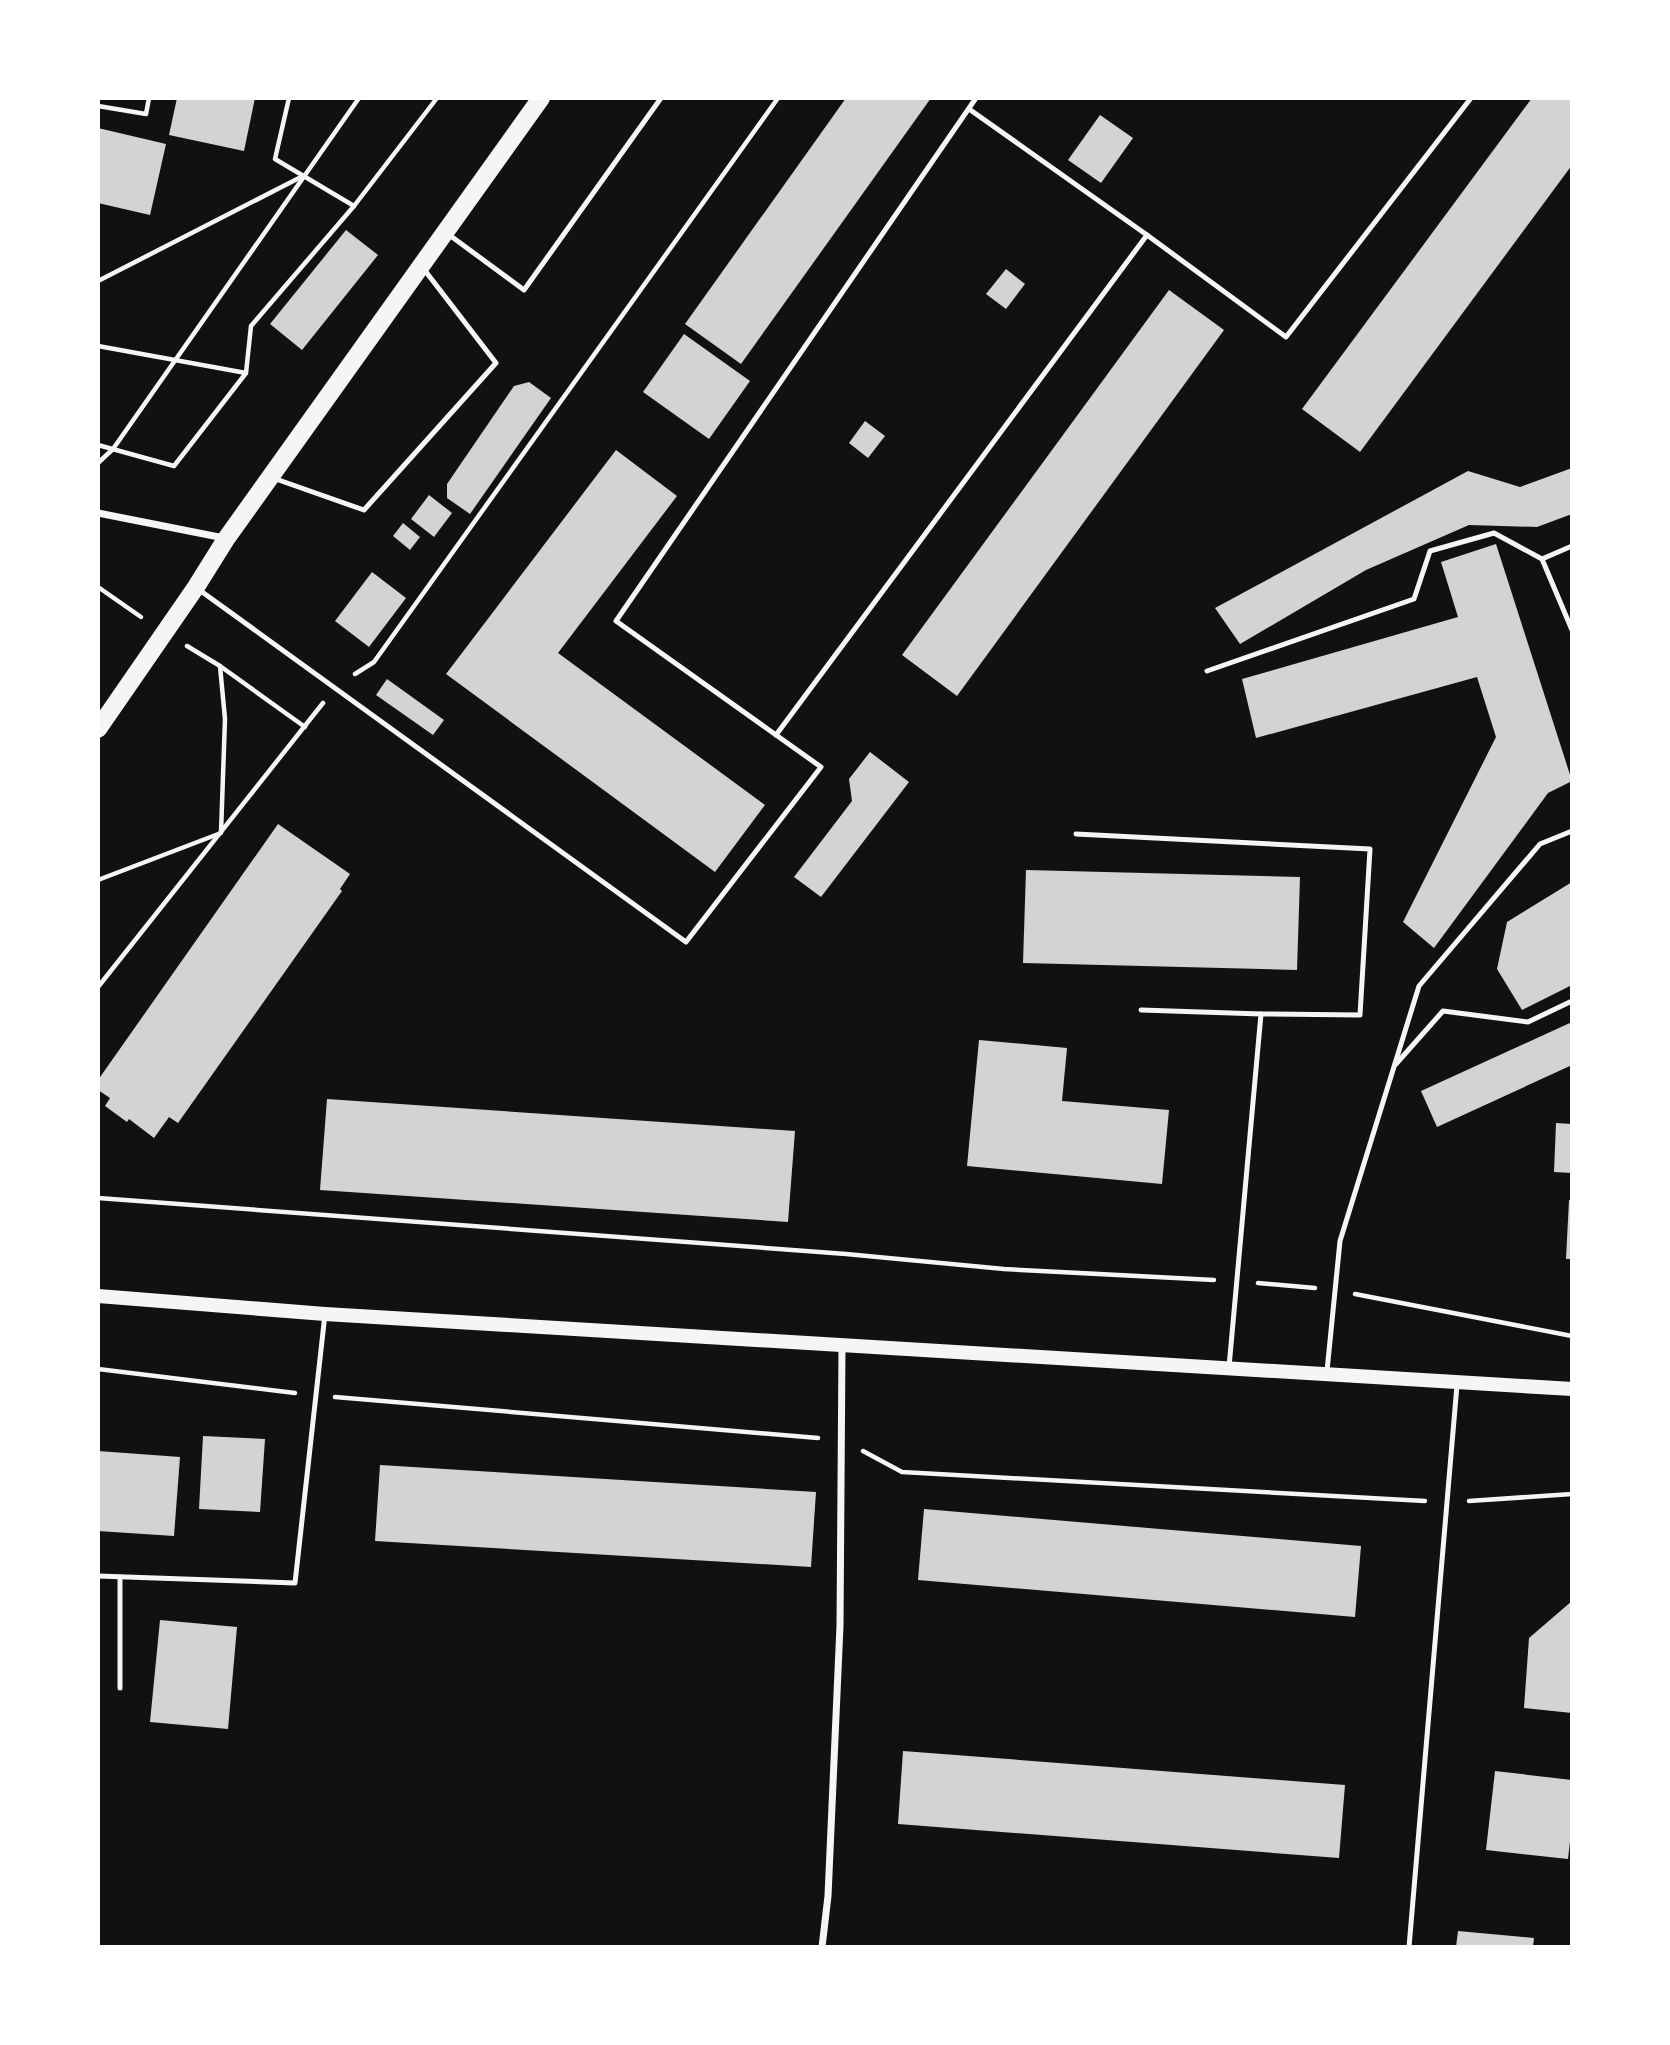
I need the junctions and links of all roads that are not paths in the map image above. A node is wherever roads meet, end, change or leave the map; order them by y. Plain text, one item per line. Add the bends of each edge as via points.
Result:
1 (541, 98) edge
2 (661, 98) edge
3 (976, 98) edge
4 (1471, 98) edge
5 (969, 108) junction
6 (445, 232) junction
7 (1147, 235) junction
8 (421, 266) junction
9 (270, 477) junction
10 (98, 513) edge
11 (226, 539) junction
12 (1572, 546) edge
13 (1542, 559) junction
14 (196, 587) junction
15 (1572, 630) edge
16 (1206, 671) dead end
17 (98, 729) edge
18 (776, 735) junction
19 (1572, 831) edge
20 (1076, 834) dead end
21 (1572, 1001) edge
22 (1141, 1010) dead end
23 (1261, 1014) junction
24 (1394, 1067) junction
25 (98, 1296) edge
26 (325, 1314) junction
27 (842, 1347) junction
28 (1228, 1370) junction
29 (1326, 1374) junction
30 (1457, 1383) junction
31 (1572, 1389) edge
32 (98, 1576) edge
33 (120, 1577) junction
34 (120, 1688) dead end
35 (822, 1947) edge
36 (1409, 1947) edge

1 - 6 main road
2 - 6 lane via 524,290
3 - 5 lane
4 - 7 lane via 1286,337
5 - 7 lane
5 - 18 lane via 616,621
6 - 8 main road
7 - 18 lane
8 - 9 main road
8 - 9 lane via 496,363 364,510
9 - 11 main road
10 - 11 street
11 - 14 main road
12 - 13 lane
13 - 15 lane
13 - 16 lane via 1494,533 1430,551 1414,599
14 - 17 main road
14 - 18 lane via 686,942 821,767
19 - 24 lane via 1540,844 1419,986
20 - 23 lane via 1370,849 1360,1015
21 - 24 lane via 1528,1022 1443,1011
22 - 23 lane
23 - 28 lane
24 - 29 lane via 1340,1241
25 - 26 main road
26 - 27 main road
26 - 33 lane via 295,1583
27 - 28 main road
27 - 35 street via 840,1626
28 - 29 main road
29 - 30 main road
30 - 31 main road
30 - 36 lane
32 - 33 lane
33 - 34 lane

